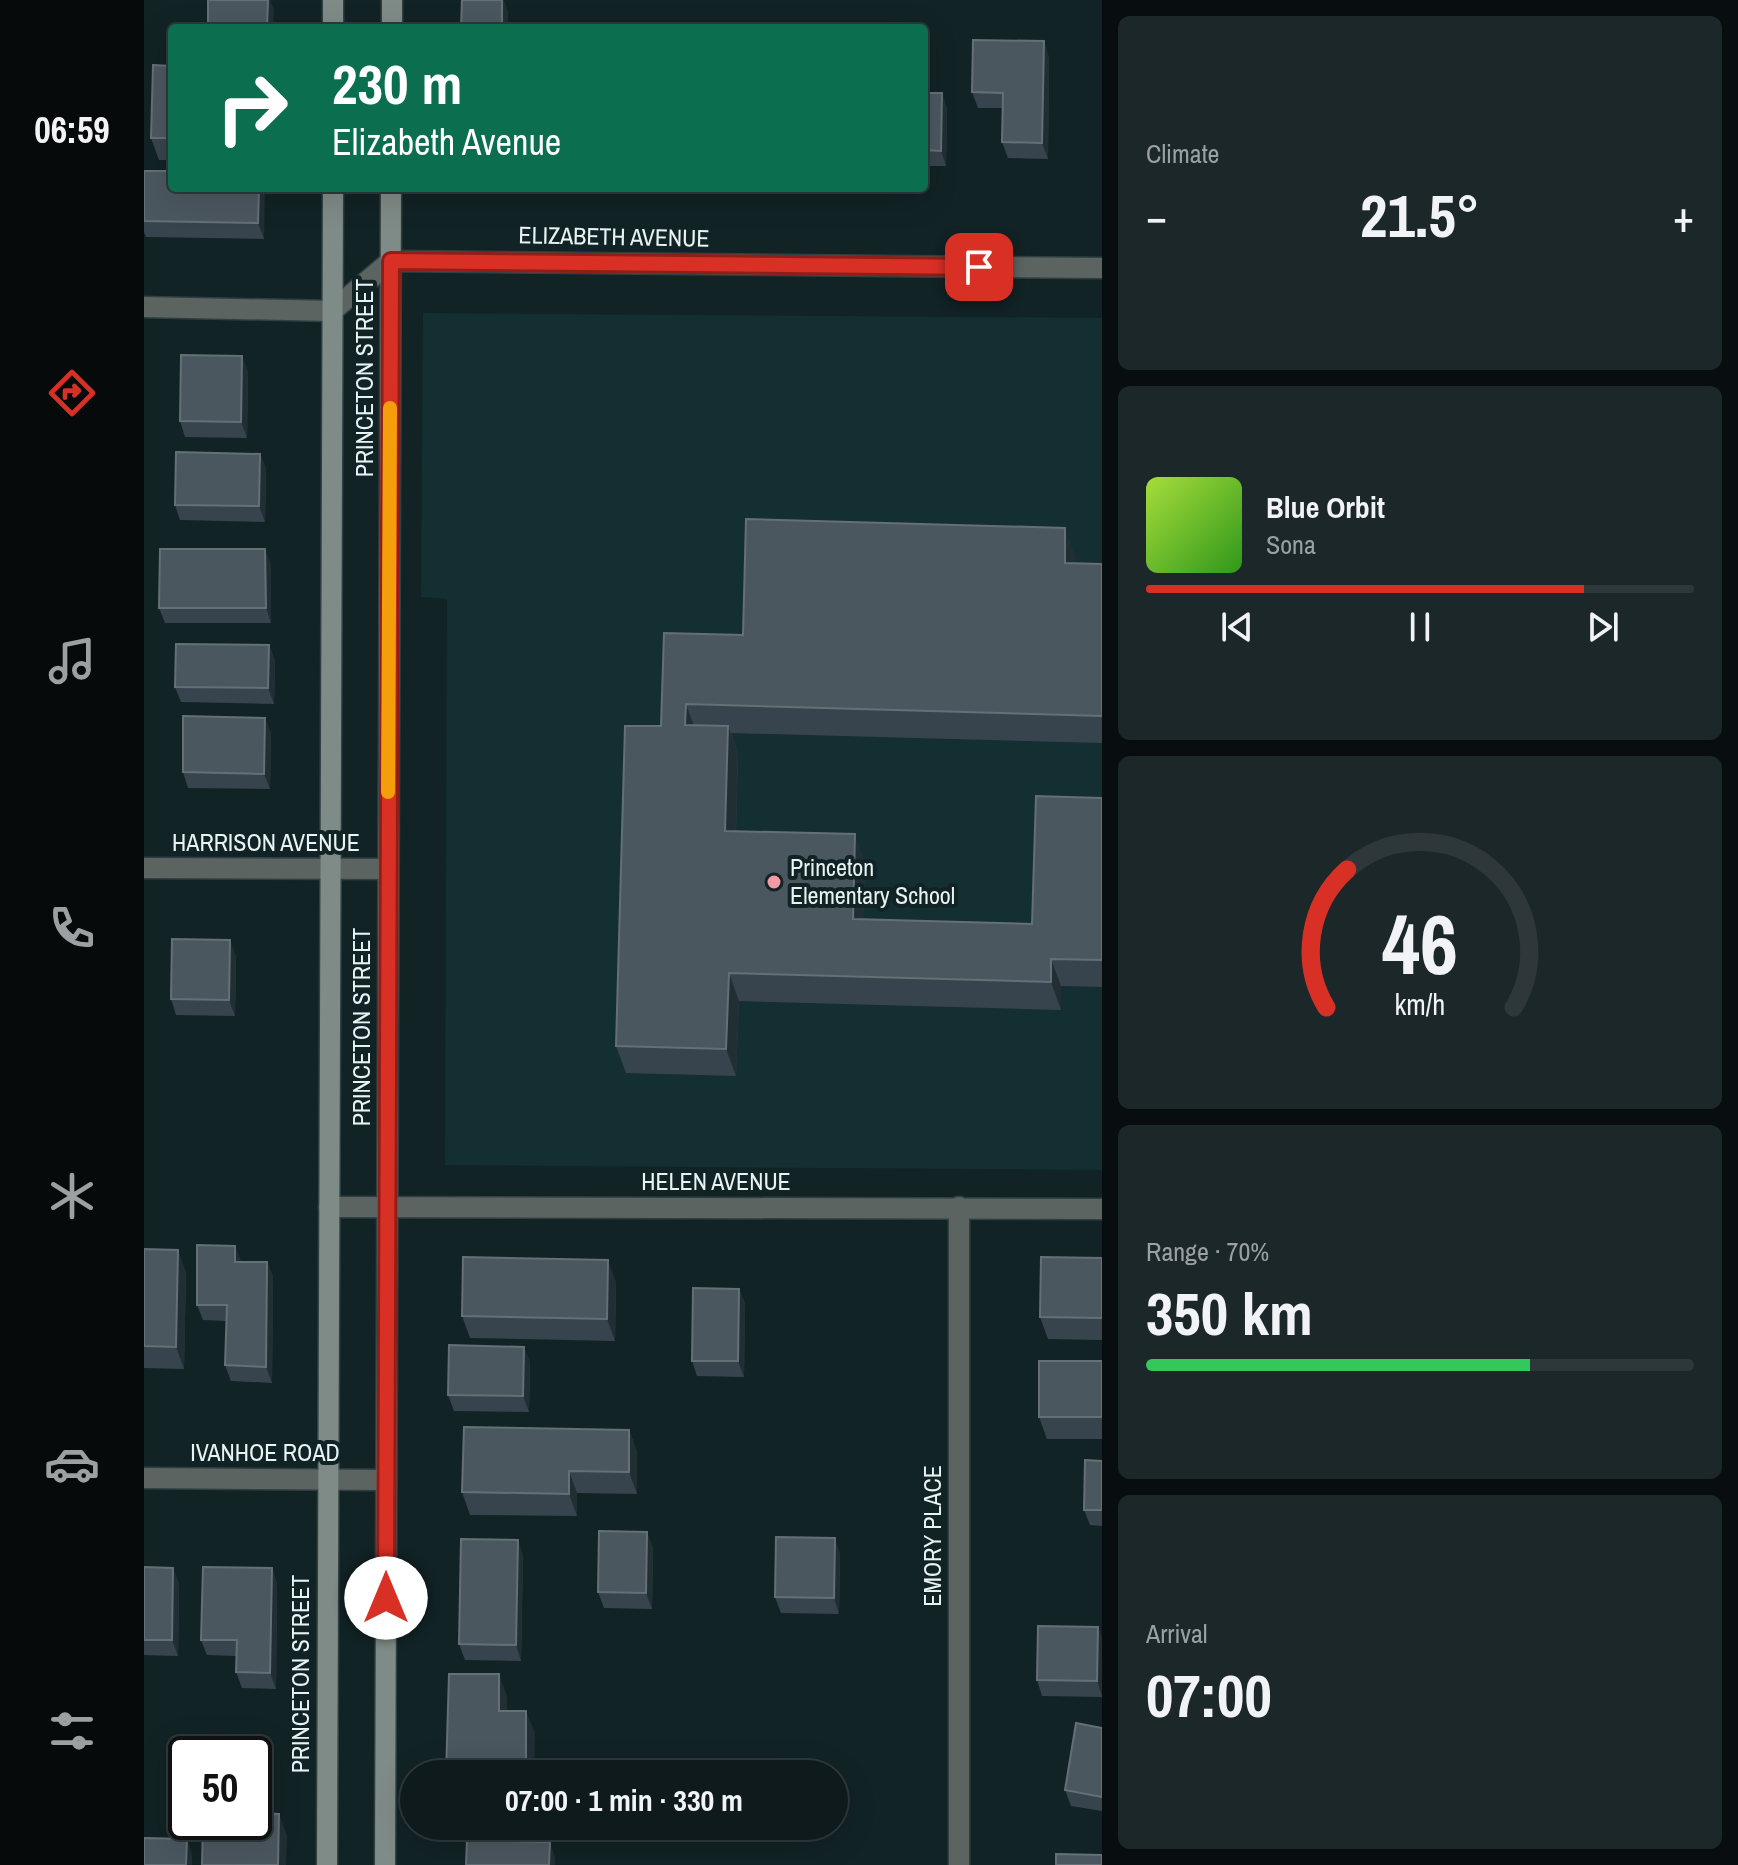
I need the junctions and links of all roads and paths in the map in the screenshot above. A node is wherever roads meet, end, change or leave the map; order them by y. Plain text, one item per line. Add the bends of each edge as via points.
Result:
1 (333, 0) edge
2 (392, 0) edge
3 (333, 24) edge
4 (392, 24) edge
5 (333, 192) edge
6 (391, 192) edge
7 (391, 261) junction
8 (1102, 268) edge
9 (144, 307) edge
10 (332, 311) junction
11 (144, 868) edge
12 (330, 869) junction
13 (388, 869) junction
14 (329, 1207) junction
15 (388, 1207) junction
16 (959, 1207) junction
17 (1102, 1209) edge
18 (144, 1478) edge
19 (328, 1479) junction
20 (386, 1480) junction
21 (327, 1865) edge
22 (385, 1865) edge
23 (959, 1865) edge

1 - 3 main road
2 - 4 main road
5 - 10 main road, PRINCETON STREET
6 - 7 main road, PRINCETON STREET
7 - 8 street, ELIZABETH AVENUE
7 - 10 street
7 - 13 main road, PRINCETON STREET
9 - 10 street
10 - 12 main road, PRINCETON STREET
11 - 12 street, HARRISON AVENUE
12 - 13 street, HARRISON AVENUE
12 - 14 main road, PRINCETON STREET
13 - 15 main road, PRINCETON STREET
14 - 15 street, HELEN AVENUE
14 - 19 main road, PRINCETON STREET
15 - 16 street, HELEN AVENUE
15 - 20 main road, PRINCETON STREET
16 - 17 street, HELEN AVENUE
16 - 23 street, EMORY PLACE
18 - 19 street, IVANHOE ROAD
19 - 20 street, IVANHOE ROAD
19 - 21 main road, PRINCETON STREET
20 - 22 main road, PRINCETON STREET

